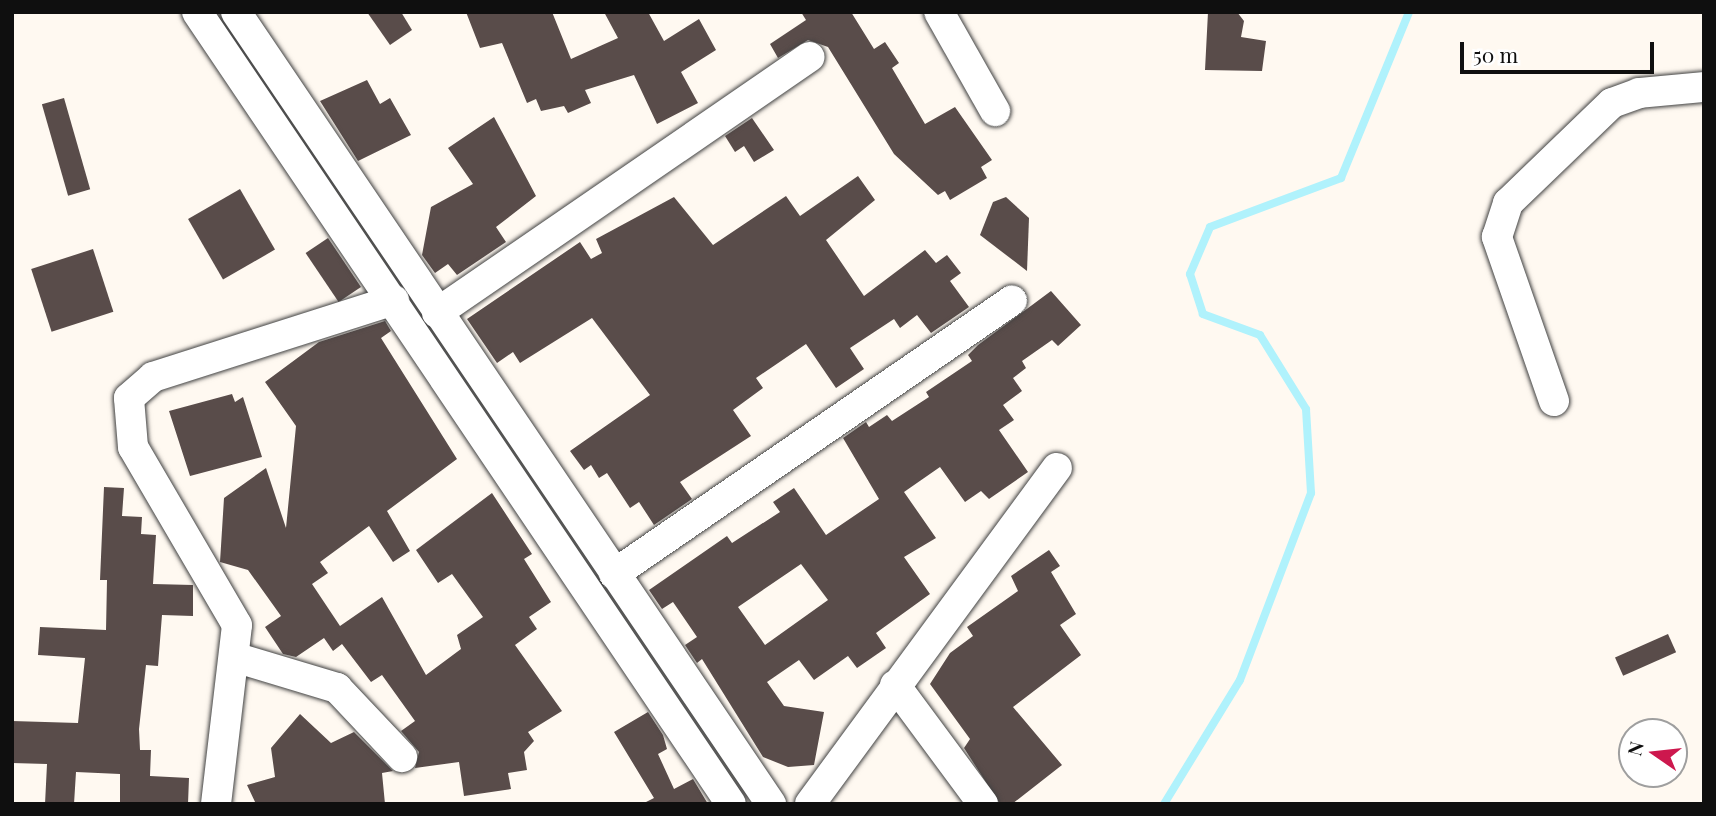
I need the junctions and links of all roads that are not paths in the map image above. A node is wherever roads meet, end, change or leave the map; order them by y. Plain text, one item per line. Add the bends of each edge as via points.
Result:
1 (197, 12) edge
2 (939, 12) edge
3 (245, 16) edge
4 (810, 57) dead end
5 (1704, 87) edge
6 (995, 111) dead end
7 (394, 300) junction
8 (1012, 300) dead end
9 (437, 313) junction
10 (1554, 401) dead end
11 (1057, 468) dead end
12 (614, 574) junction
13 (234, 657) junction
14 (895, 685) junction
15 (402, 757) dead end
16 (216, 804) edge
17 (731, 804) edge
18 (771, 804) edge
19 (810, 804) edge
20 (984, 804) edge

1 - 7 street
2 - 6 street
3 - 9 street
4 - 9 street
5 - 10 street via 1639,93 1612,103 1508,203 1497,237
7 - 13 street via 153,377 131,391 133,447 233,611
7 - 17 street
8 - 12 street
9 - 12 street
11 - 14 street
12 - 18 street
13 - 15 street via 337,688
13 - 16 street
14 - 19 street
14 - 20 street

